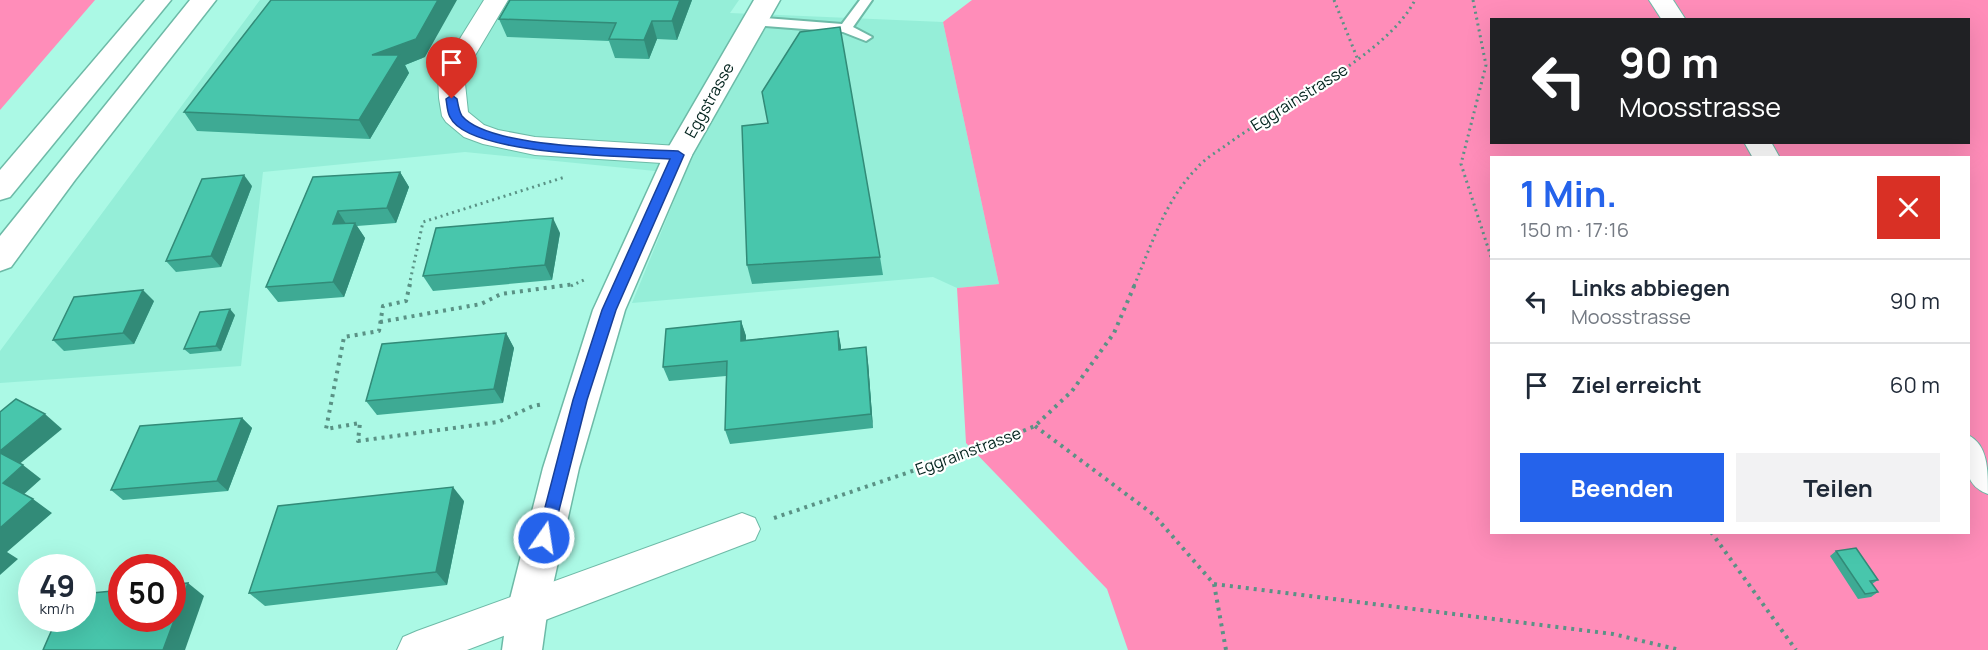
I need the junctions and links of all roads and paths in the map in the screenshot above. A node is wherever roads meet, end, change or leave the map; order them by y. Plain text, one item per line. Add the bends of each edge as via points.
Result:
1 (158, 0) edge
2 (202, 0) edge
3 (496, 0) edge
4 (866, 0) edge
5 (1334, 0) edge
6 (1415, 0) edge
7 (1473, 0) edge
8 (1661, 0) edge
9 (760, 10) edge
10 (1673, 18) edge
11 (845, 28) junction
12 (866, 37) dead end
13 (1358, 60) junction
14 (584, 150) junction
15 (678, 155) junction
16 (0, 190) edge
17 (1490, 254) edge
18 (0, 259) edge
19 (595, 279) dead end
20 (380, 322) junction
21 (551, 403) dead end
22 (1035, 426) junction
23 (1970, 453) edge
24 (1988, 479) edge
25 (742, 529) joint
26 (1712, 534) edge
27 (1214, 584) junction
28 (528, 608) junction
29 (417, 650) edge
30 (522, 650) edge
31 (1226, 650) edge
32 (1680, 650) edge
33 (1796, 650) edge

1 - 16 main road
2 - 18 main road
3 - 14 street via 451,74 455,116 474,131 493,138
4 - 11 lane
5 - 13 path
6 - 13 path, Eggrainstrasse via 1407,16
7 - 17 path via 1486,65 1461,164
8 - 10 street
9 - 11 lane
9 - 15 main road, Eggstrasse
11 - 12 lane
13 - 22 path, Eggrainstrasse via 1250,127 1196,168 1168,207 1114,333 1072,391
14 - 15 street
14 - 20 path via 572,175 423,222 406,302 383,306
15 - 28 main road, Eggstrasse via 605,321 561,468
19 - 20 path via 571,286 501,294 481,304
20 - 21 path via 379,331 344,337 326,429 360,423 358,441 498,422 533,406
22 - 25 path, Eggrainstrasse
22 - 27 path via 1154,515
23 - 24 street
25 - 28 street
26 - 33 path
27 - 31 path
27 - 32 path via 1612,634
28 - 29 street
28 - 30 main road, Eggstrasse

